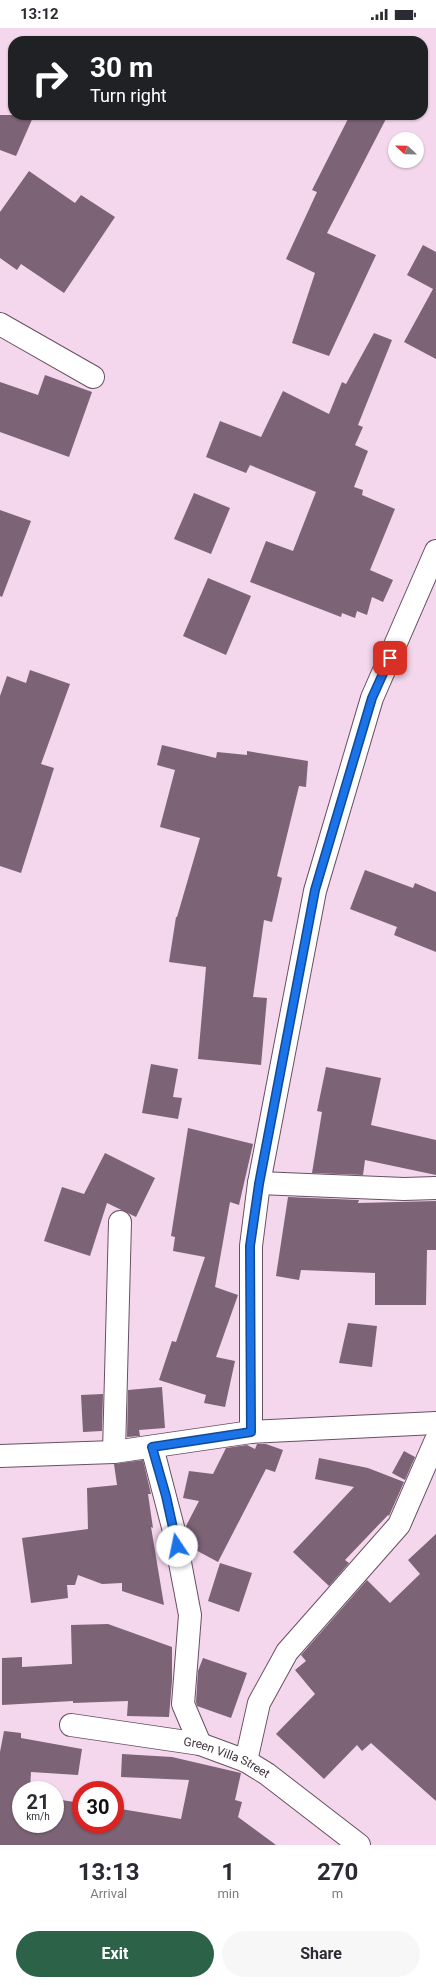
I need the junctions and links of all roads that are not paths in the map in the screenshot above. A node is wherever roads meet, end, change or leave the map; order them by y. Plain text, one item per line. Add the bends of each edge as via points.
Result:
1 (0, 324) edge
2 (93, 377) dead end
3 (436, 551) edge
4 (259, 1184) junction
5 (436, 1188) edge
6 (120, 1222) dead end
7 (436, 1423) edge
8 (251, 1432) junction
9 (436, 1440) edge
10 (152, 1447) junction
11 (114, 1452) junction
12 (0, 1456) edge
13 (71, 1725) dead end
14 (200, 1744) junction
15 (246, 1761) junction
16 (359, 1845) edge

1 - 2 street
3 - 4 street via 372,698 315,890
4 - 5 street
4 - 8 street via 250,1246
6 - 11 street
7 - 8 street
8 - 10 street
9 - 15 street via 399,1525 287,1652 259,1703
10 - 11 street
10 - 14 street via 169,1510 190,1615 183,1704
11 - 12 street
13 - 14 street, Green Villa Street
14 - 15 street, Green Villa Street
15 - 16 street, Green Villa Street via 267,1774

